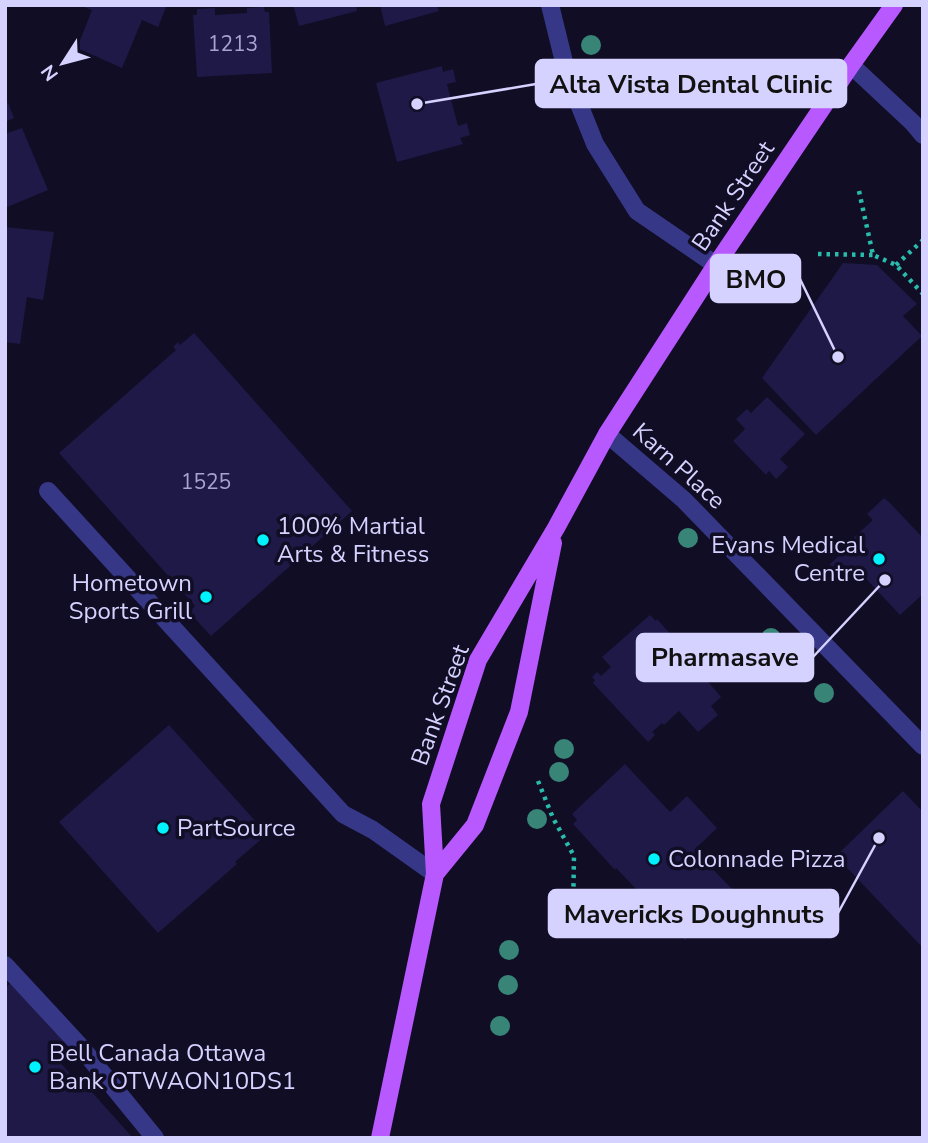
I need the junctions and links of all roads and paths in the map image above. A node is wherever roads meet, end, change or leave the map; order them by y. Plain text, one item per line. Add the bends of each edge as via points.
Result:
1 (550, 5) edge
2 (894, 5) edge
3 (851, 65) junction
4 (923, 135) edge
5 (859, 191) dead end
6 (923, 240) edge
7 (818, 254) dead end
8 (873, 255) junction
9 (716, 265) junction
10 (896, 265) junction
11 (923, 294) edge
12 (607, 434) junction
13 (48, 491) dead end
14 (556, 528) junction
15 (923, 746) edge
16 (538, 781) dead end
17 (435, 874) junction
18 (573, 915) dead end
19 (5, 965) edge
20 (155, 1138) edge
21 (380, 1138) edge

1 - 9 street via 566,74 595,144 637,211
2 - 3 main road, Bank Street
3 - 4 street
3 - 9 main road, Bank Street
5 - 8 path
6 - 10 path
7 - 8 path
8 - 10 path
9 - 12 main road, Bank Street
10 - 11 path
12 - 14 main road, Bank Street
12 - 15 street, Karn Place via 684,500
13 - 17 street via 343,814
14 - 17 main road, Bank Street via 519,712 475,825
14 - 17 main road, Bank Street via 478,660 431,804
16 - 18 path via 574,856
17 - 21 main road, Bank Street
19 - 20 street via 80,1046

